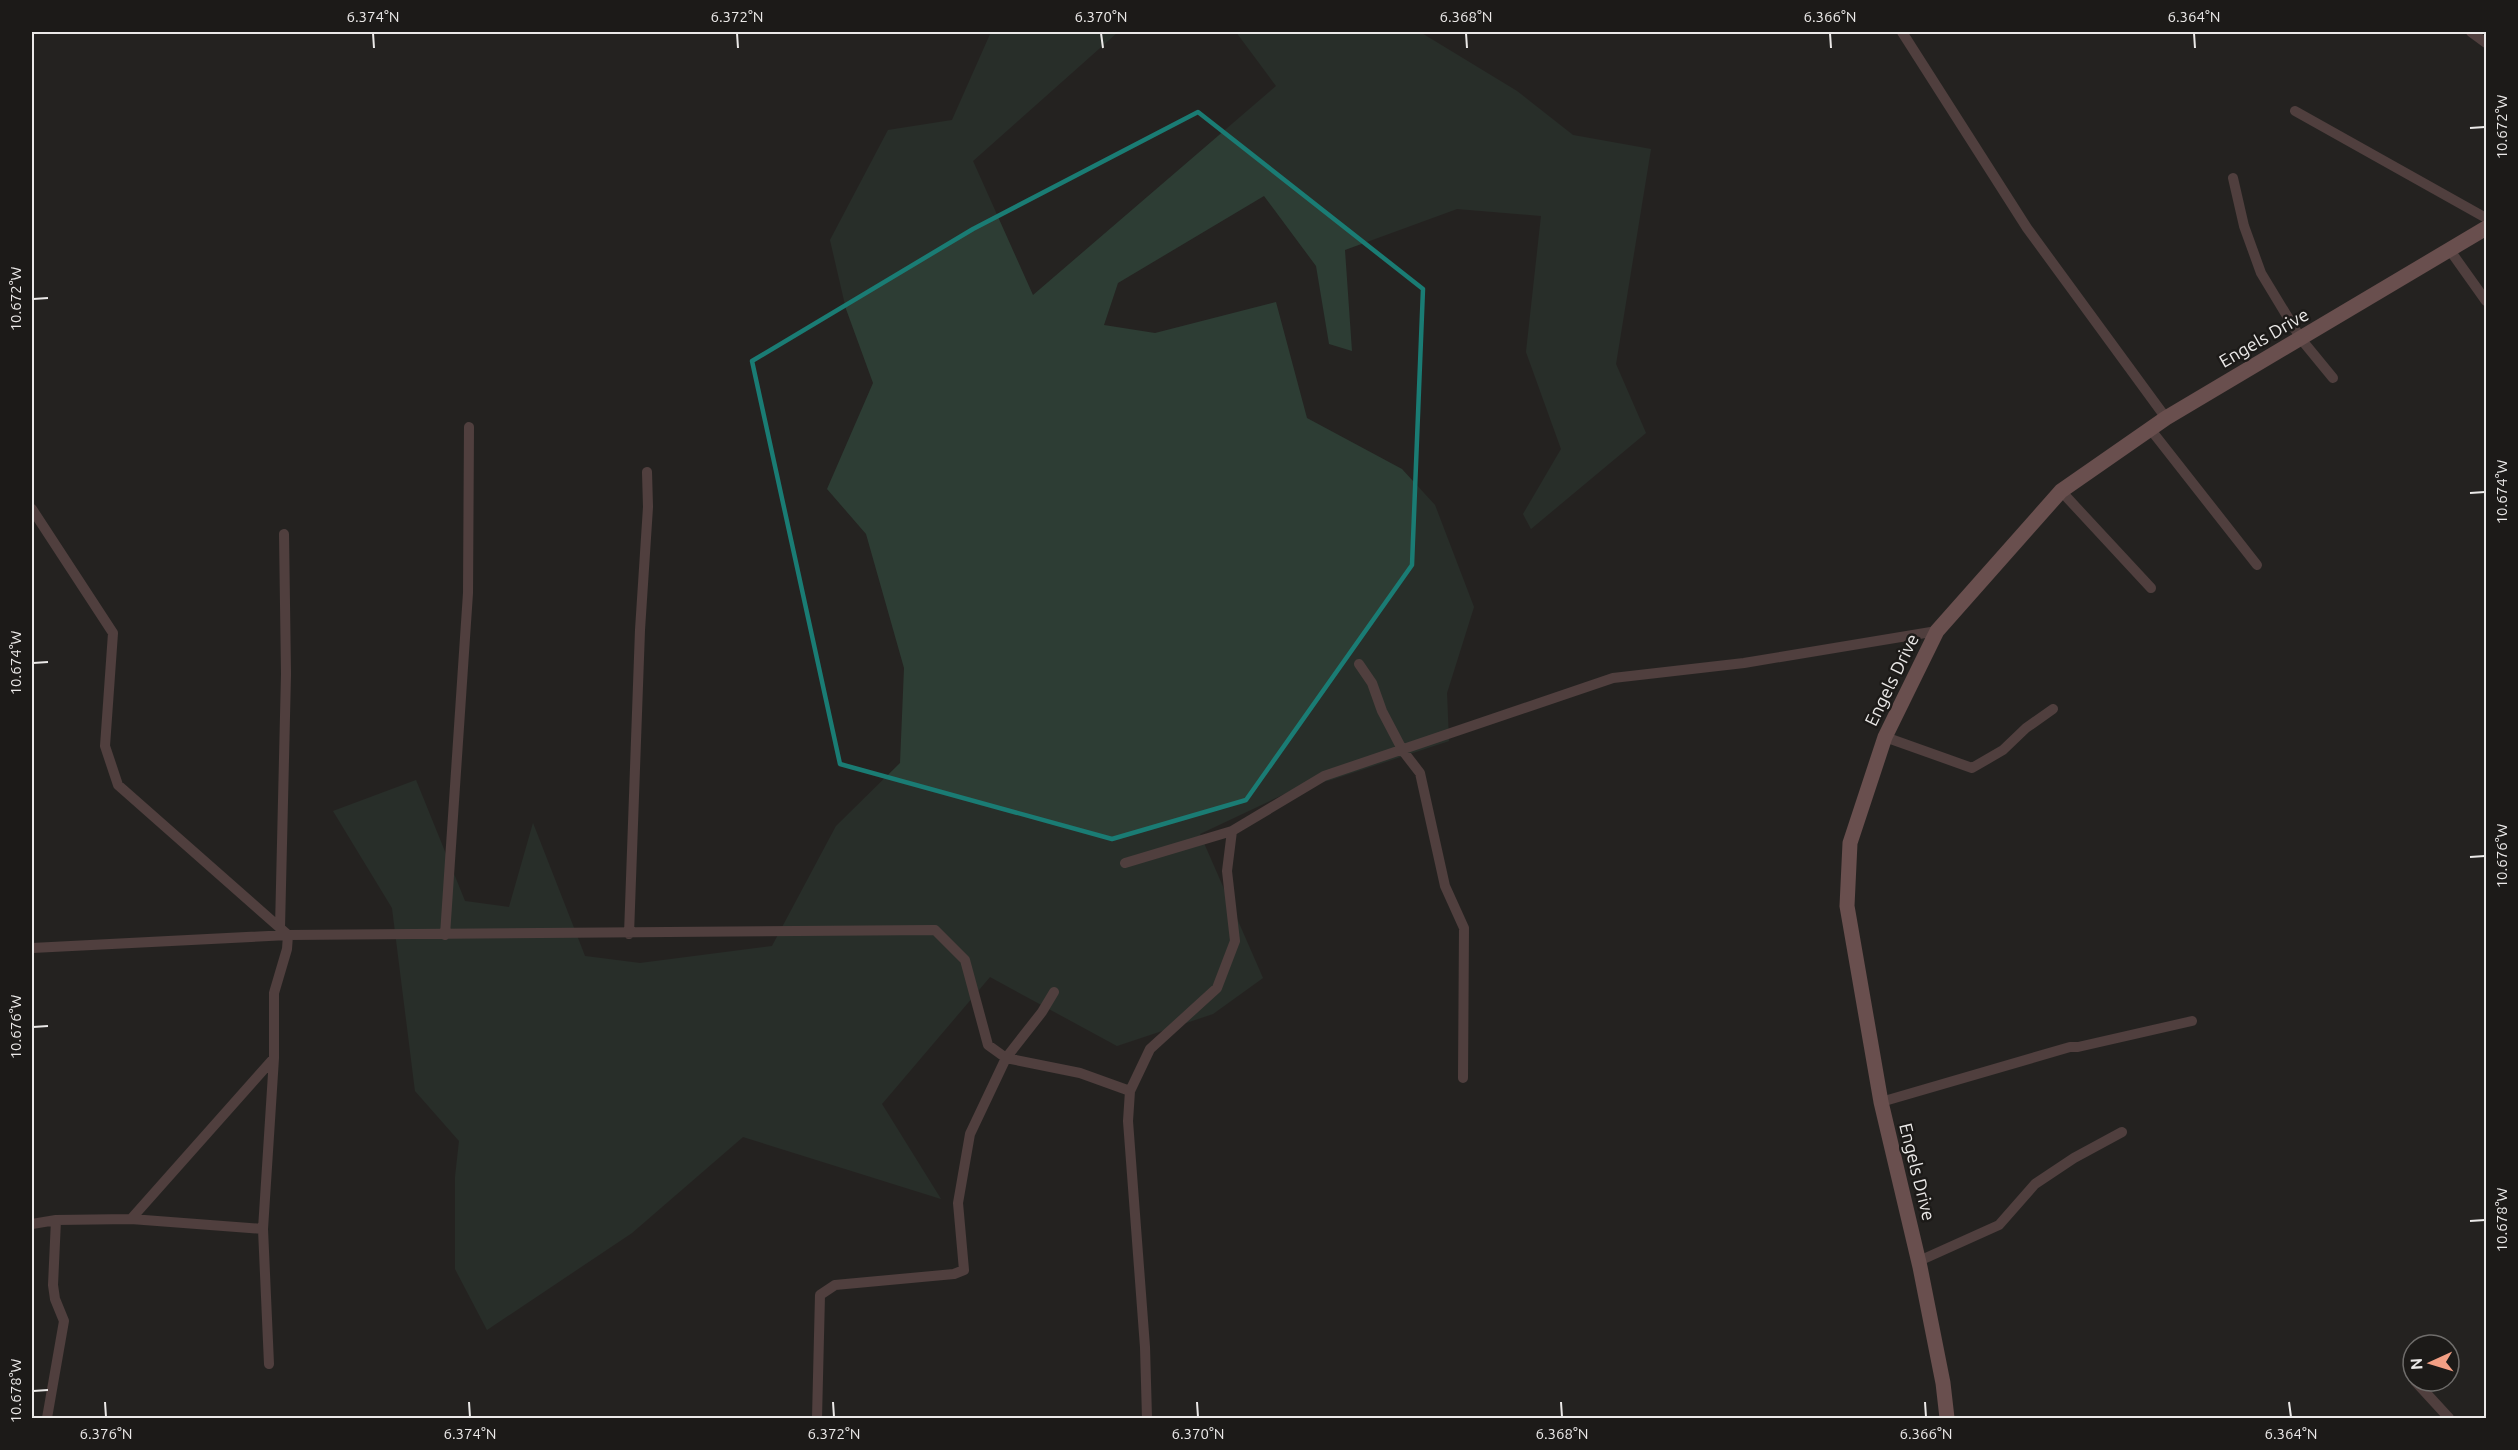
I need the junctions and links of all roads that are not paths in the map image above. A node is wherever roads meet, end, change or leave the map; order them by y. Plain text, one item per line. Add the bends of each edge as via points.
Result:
1 (1902, 32) edge
2 (2471, 32) edge
3 (2487, 43) edge
4 (2295, 111) dead end
5 (2233, 178) dead end
6 (2487, 218) edge
7 (2487, 228) edge
8 (2449, 249) junction
9 (2487, 301) edge
10 (2301, 339) junction
11 (2332, 378) dead end
12 (2166, 418) junction
13 (469, 428) dead end
14 (2151, 430) junction
15 (647, 472) dead end
16 (2061, 491) junction
17 (32, 509) edge
18 (284, 534) dead end
19 (2257, 565) dead end
20 (2151, 588) dead end
21 (1937, 631) junction
22 (1359, 664) dead end
23 (2053, 709) dead end
24 (1885, 737) junction
25 (1403, 751) junction
26 (1232, 831) junction
27 (1125, 863) dead end
28 (284, 932) junction
29 (628, 934) junction
30 (445, 935) junction
31 (32, 948) edge
32 (1054, 992) dead end
33 (2192, 1021) dead end
34 (274, 1058) junction
35 (1006, 1058) junction
36 (1463, 1078) dead end
37 (1130, 1091) junction
38 (1881, 1102) junction
39 (2122, 1132) dead end
40 (56, 1220) junction
41 (131, 1220) junction
42 (32, 1224) edge
43 (263, 1229) junction
44 (1919, 1261) junction
45 (269, 1364) dead end
46 (2426, 1393) edge
47 (816, 1418) edge
48 (47, 1419) edge
49 (1147, 1419) edge
50 (1947, 1419) edge
51 (2449, 1419) edge

1 - 12 street via 2027,228
2 - 3 street
4 - 6 street
5 - 10 street via 2244,226 2261,273
7 - 8 street, Engels Drive
8 - 9 street
8 - 10 street, Engels Drive
10 - 11 street
10 - 12 street, Engels Drive
12 - 14 street, Engels Drive
13 - 30 street via 468,593
14 - 16 street, Engels Drive
14 - 19 street
15 - 29 street
16 - 20 street
16 - 21 street, Engels Drive
17 - 28 street via 113,633 105,746 118,785
18 - 28 street
21 - 24 street, Engels Drive
21 - 25 street via 1744,663 1613,678
22 - 25 street via 1372,683
23 - 24 street via 2003,750 1972,768
24 - 38 street, Engels Drive via 1850,843 1847,906
25 - 26 street via 1324,777
25 - 36 street via 1420,773 1445,886 1464,927
26 - 27 street
26 - 37 street via 1227,871 1235,941 1217,988 1150,1049
28 - 30 street
28 - 31 street
28 - 34 street via 287,949 274,993
29 - 30 street
29 - 35 street via 935,930 965,960 988,1045
32 - 35 street
33 - 38 street via 2070,1047
34 - 41 street
34 - 43 street
35 - 37 street via 1080,1073
35 - 47 street via 970,1134 958,1203 964,1270 835,1285 820,1295
37 - 49 street via 1128,1122
38 - 44 street, Engels Drive
39 - 44 street via 2035,1184 2000,1225
40 - 41 street
40 - 42 street
40 - 48 street via 53,1285 64,1321
41 - 43 street
43 - 45 street
44 - 50 street, Engels Drive
46 - 51 street

